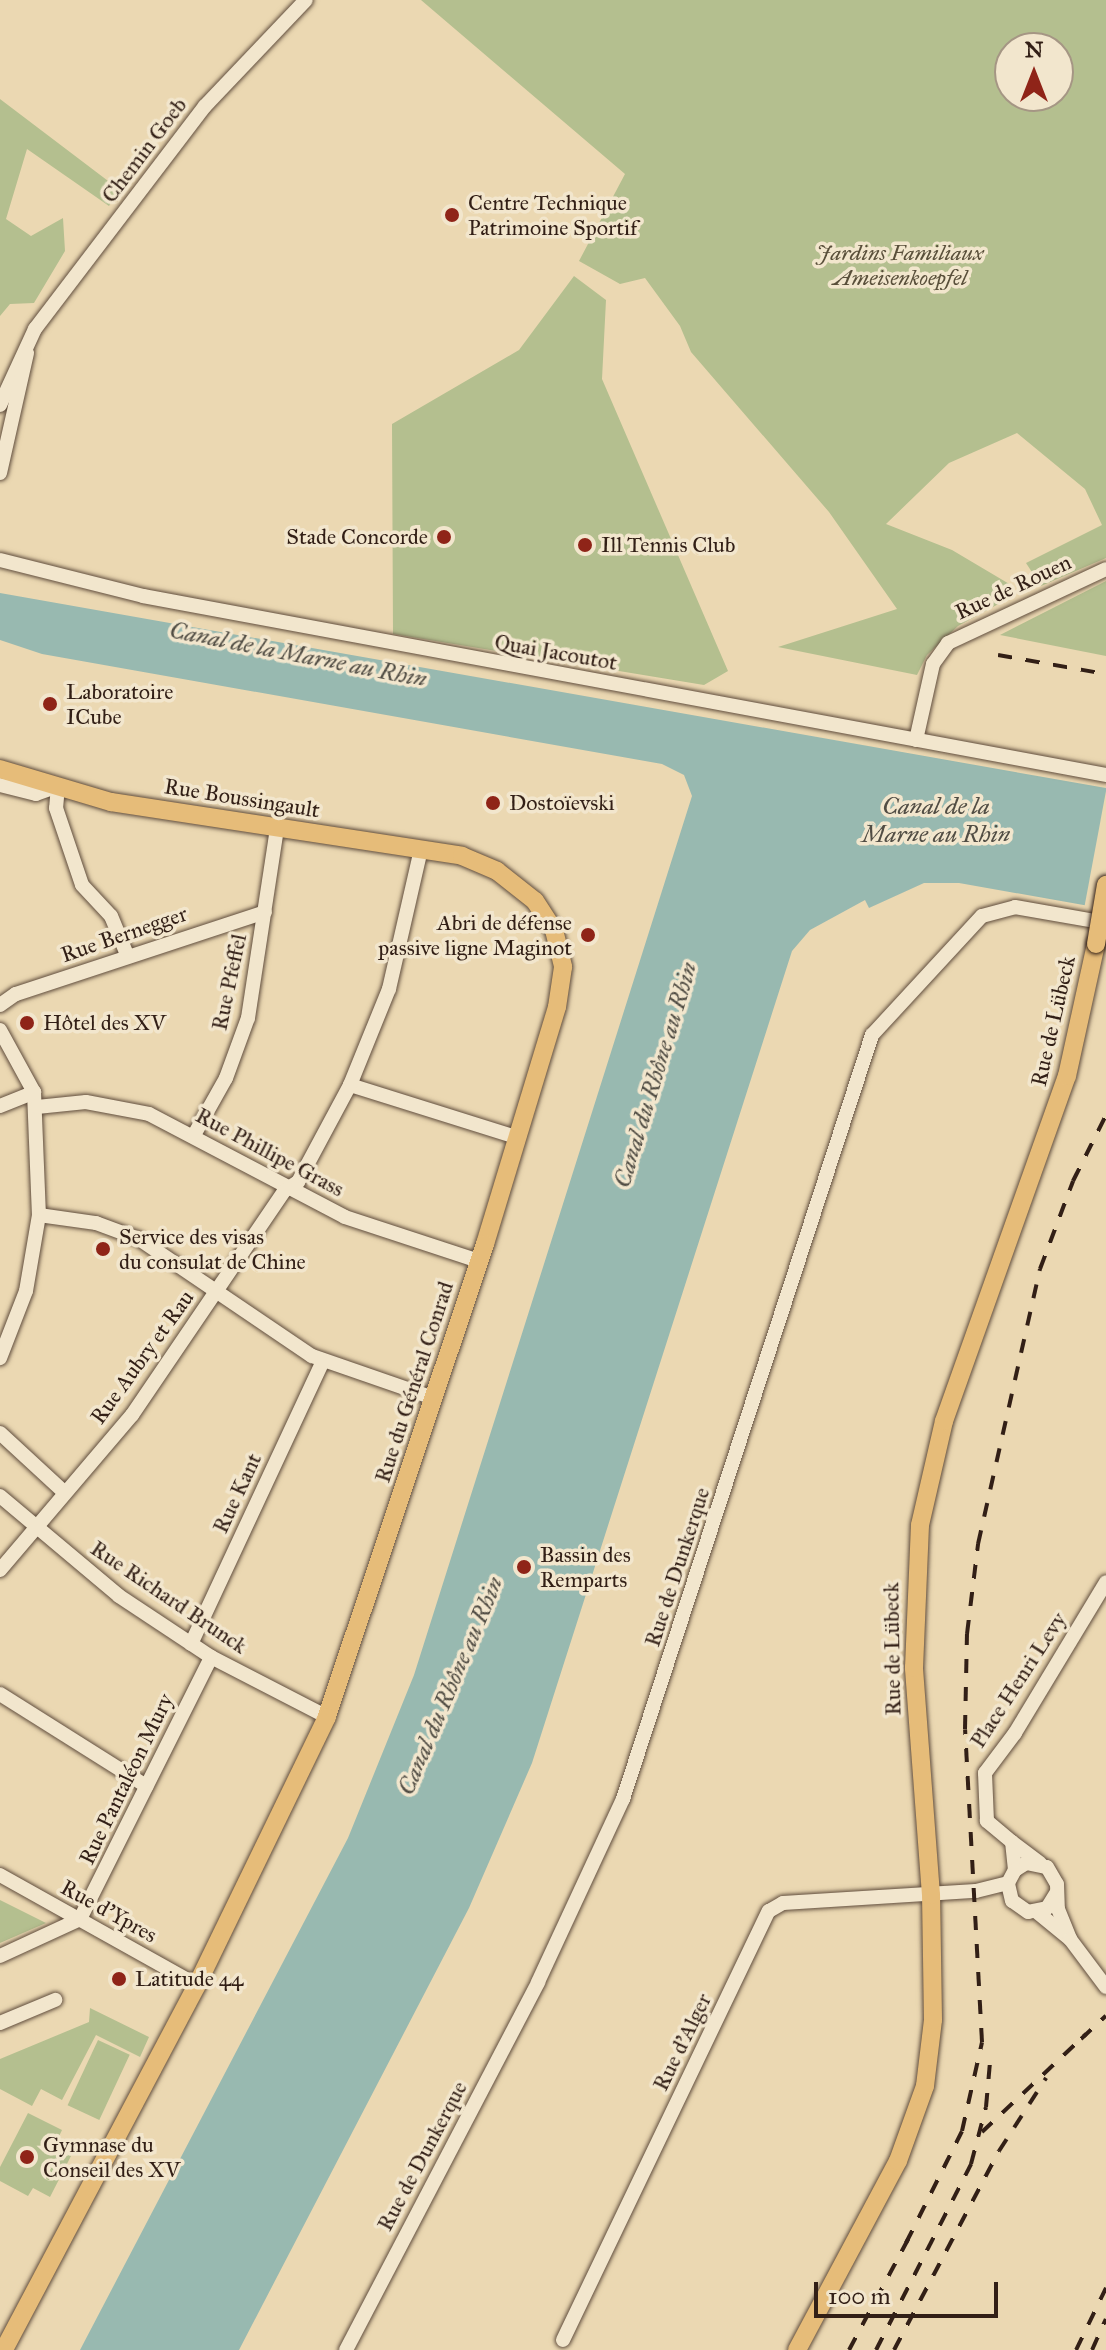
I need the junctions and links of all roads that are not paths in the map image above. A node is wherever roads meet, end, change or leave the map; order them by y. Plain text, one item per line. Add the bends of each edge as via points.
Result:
1 (306, 0) edge
2 (30, 338) junction
3 (0, 405) edge
4 (0, 473) edge
5 (0, 560) edge
6 (1106, 569) edge
7 (916, 740) junction
8 (0, 769) edge
9 (1106, 775) edge
10 (0, 785) edge
11 (58, 786) junction
12 (277, 828) junction
13 (421, 849) junction
14 (1106, 885) edge
15 (265, 912) junction
16 (1106, 923) edge
17 (128, 957) junction
18 (0, 1005) edge
19 (0, 1030) edge
20 (350, 1085) junction
21 (35, 1100) junction
22 (0, 1106) edge
23 (194, 1135) junction
24 (516, 1137) junction
25 (290, 1187) junction
26 (39, 1215) junction
27 (479, 1261) junction
28 (216, 1291) junction
29 (0, 1358) edge
30 (323, 1361) junction
31 (433, 1398) junction
32 (0, 1433) edge
33 (64, 1492) junction
34 (0, 1496) edge
35 (34, 1528) junction
36 (0, 1570) edge
37 (1106, 1582) edge
38 (191, 1644) junction
39 (211, 1657) junction
40 (0, 1694) edge
41 (327, 1717) junction
42 (146, 1786) junction
43 (1012, 1842) junction
44 (1040, 1863) junction
45 (0, 1875) edge
46 (1011, 1876) junction
47 (976, 1891) junction
48 (1057, 1892) junction
49 (931, 1895) junction
50 (1012, 1901) junction
51 (1037, 1912) junction
52 (80, 1919) junction
53 (1070, 1939) junction
54 (0, 1956) edge
55 (197, 1985) junction
56 (1106, 1987) edge
57 (55, 2000) dead end
58 (0, 2023) edge
59 (561, 2345) edge
60 (4, 2350) edge
61 (346, 2350) edge
62 (797, 2350) edge

1 - 2 street, Chemin Goeb via 205,106
2 - 3 street, Chemin Goeb
2 - 4 street, Chemin Goeb
5 - 7 street, Quai Jacoutot via 143,596
6 - 7 street, Rue de Rouen via 948,643 933,664
7 - 9 street, Quai Jacoutot
8 - 11 main road, Rue Boussingault
10 - 11 street, Rue Boussingault via 36,794
11 - 12 main road, Rue Boussingault via 111,802
11 - 17 street via 56,808 82,885 111,916
12 - 13 main road, Rue Boussingault
12 - 15 street, Rue Pfeffel
13 - 20 street, Rue Aubry et Rau via 389,989
13 - 24 main road, Rue du Général Conrad via 462,856 512,881 543,911 559,942 561,991
14 - 49 main road, Rue de Lübeck, bridge via 1067,1076 944,1421 920,1525 914,1668
15 - 17 street, Rue Bernegger
15 - 23 street, Rue Pfeffel via 248,1018 226,1078
16 - 61 street, Rue de Dunkerque via 1015,907 982,916 872,1035 623,1799 538,1982
17 - 18 street, Rue Bernegger via 16,994
19 - 21 street
20 - 24 street
20 - 25 street, Rue Aubry et Rau via 298,1182
21 - 22 street, Rue Phillipe Grass
21 - 23 street, Rue Phillipe Grass via 117,1106
21 - 26 street
23 - 25 street, Rue Phillipe Grass
24 - 27 main road, Rue du Général Conrad
25 - 27 street, Rue Phillipe Grass via 345,1217
25 - 28 street, Rue Aubry et Rau
26 - 28 street via 96,1223 139,1239
26 - 29 street via 26,1291
27 - 31 main road, Rue du Général Conrad
28 - 30 street
28 - 33 street, Rue Aubry et Rau via 132,1415
30 - 31 street
30 - 38 street, Rue Kant
31 - 41 main road, Rue du Général Conrad
32 - 33 street
33 - 35 street, Rue Aubry et Rau
34 - 35 street, Rue Richard Brunck
35 - 36 street, Rue Aubry et Rau
35 - 38 street, Rue Richard Brunck
37 - 43 street, Place Henri Levy via 985,1773 987,1821
38 - 39 street, Rue Richard Brunck
39 - 41 street, Rue Richard Brunck
39 - 42 street, Rue Pantaléon Mury
40 - 42 street
41 - 55 main road, Rue du Général Conrad
42 - 52 street, Rue Pantaléon Mury
43 - 44 street, Place Henri Levy
43 - 46 street
44 - 46 street
44 - 48 street via 1054,1875
45 - 52 street, Rue d'Ypres
46 - 47 street
46 - 50 street
47 - 49 street, Rue d'Alger
47 - 50 street
48 - 51 street via 1054,1901
48 - 53 street
49 - 59 street, Rue d'Alger via 783,1903 769,1911
49 - 62 main road, Rue de Lübeck via 933,2031 925,2086 898,2161
50 - 51 street
51 - 53 street
52 - 54 street
52 - 55 street, Rue d'Ypres
53 - 56 street
55 - 60 main road, Rue du Général Conrad
57 - 58 street

